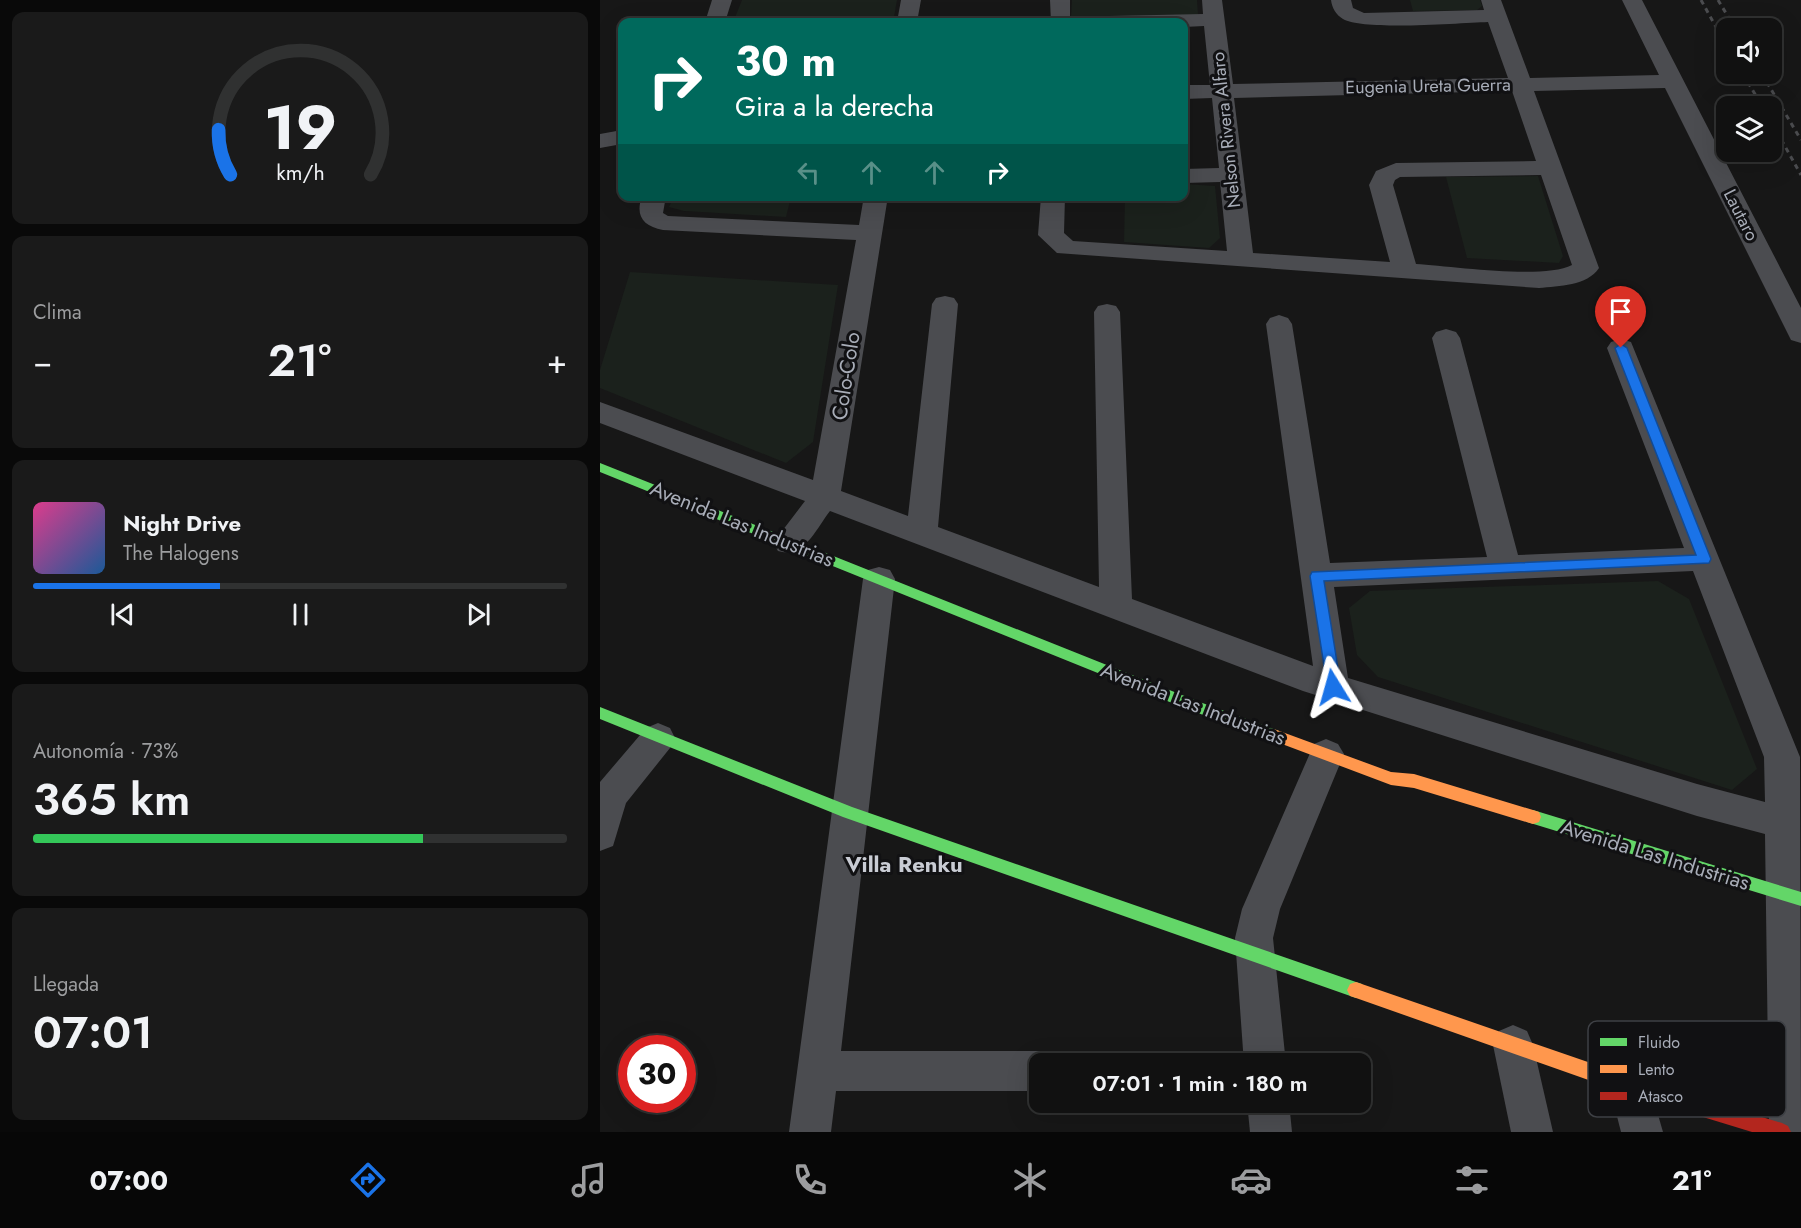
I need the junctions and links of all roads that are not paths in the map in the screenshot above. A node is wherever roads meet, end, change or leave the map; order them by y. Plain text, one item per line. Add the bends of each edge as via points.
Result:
1 (722, 0) edge
2 (911, 0) edge
3 (1060, 0) edge
4 (1341, 0) edge
5 (1632, 0) edge
6 (1494, 8) edge
7 (1213, 10) edge
8 (716, 18) edge
9 (908, 18) edge
10 (1060, 18) edge
11 (1144, 18) edge
12 (1673, 81) junction
13 (1520, 84) junction
14 (1222, 91) junction
15 (1188, 92) edge
16 (618, 138) edge
17 (600, 141) edge
18 (1550, 168) junction
19 (1231, 175) junction
20 (1188, 176) edge
21 (652, 201) edge
22 (875, 201) edge
23 (1053, 201) edge
24 (869, 233) junction
25 (1241, 259) junction
26 (1405, 271) junction
27 (945, 304) dead end
28 (1107, 312) dead end
29 (1279, 324) dead end
30 (1801, 334) edge
31 (1446, 338) dead end
32 (1621, 348) dead end
33 (600, 412) edge
34 (600, 467) edge
35 (825, 496) junction
36 (922, 532) junction
37 (789, 543) junction
38 (1705, 559) junction
39 (1506, 568) junction
40 (1317, 576) junction
41 (879, 579) junction
42 (1116, 605) junction
43 (1333, 687) junction
44 (600, 713) edge
45 (658, 738) junction
46 (1326, 754) junction
47 (605, 798) edge
48 (848, 812) junction
49 (1792, 826) edge
50 (600, 835) edge
51 (1793, 897) edge
52 (1256, 956) junction
53 (1513, 1045) junction
54 (1264, 1053) edge
55 (817, 1071) junction
56 (1029, 1071) edge
57 (1588, 1071) edge
58 (1269, 1113) edge
59 (1638, 1117) edge
60 (1733, 1117) edge
61 (810, 1132) edge
62 (1270, 1132) edge
63 (1532, 1132) edge
64 (1642, 1132) edge
65 (1782, 1132) edge
66 (1790, 1132) edge

1 - 8 street
2 - 9 street
3 - 10 street
4 - 6 street via 1342,10 1349,16 1364,19
5 - 12 street, Lautaro
6 - 13 street
7 - 11 street
7 - 14 street, Nelson Rivera Alfaro
12 - 13 street, Eugenia Ureta Guerra
12 - 30 street, Lautaro
13 - 14 street, Eugenia Ureta Guerra
13 - 18 street
14 - 15 street, Eugenia Ureta Guerra
14 - 19 street, Nelson Rivera Alfaro
16 - 17 street
18 - 26 street via 1396,170 1384,176 1381,185
18 - 26 street via 1586,268 1571,276 1539,280
19 - 20 street
19 - 25 street, Nelson Rivera Alfaro
21 - 24 street via 652,217 663,223
22 - 24 street, Colo-Colo
23 - 25 street via 1051,236 1066,248
24 - 35 street, Colo-Colo
25 - 26 street
27 - 36 street
28 - 42 street
29 - 40 street
31 - 39 street
32 - 38 street
33 - 35 street
34 - 37 street, Avenida Las Industrias
35 - 36 street
35 - 37 street, Colo-Colo
36 - 42 street
37 - 41 street, Avenida Las Industrias
38 - 39 street
38 - 49 street via 1782,757
39 - 40 street
40 - 43 street
41 - 46 street, Avenida Las Industrias via 1192,705
41 - 48 street
42 - 43 street
43 - 49 street
44 - 45 street
45 - 47 street
45 - 48 street
46 - 51 street, Avenida Las Industrias via 1391,778 1414,781
46 - 52 street via 1261,909 1254,938
47 - 50 street
48 - 52 street
48 - 55 street
49 - 51 street
51 - 66 street
52 - 53 street
52 - 54 street
53 - 57 street
53 - 63 street
55 - 56 street
55 - 61 street
58 - 62 street
59 - 64 street
60 - 65 street

